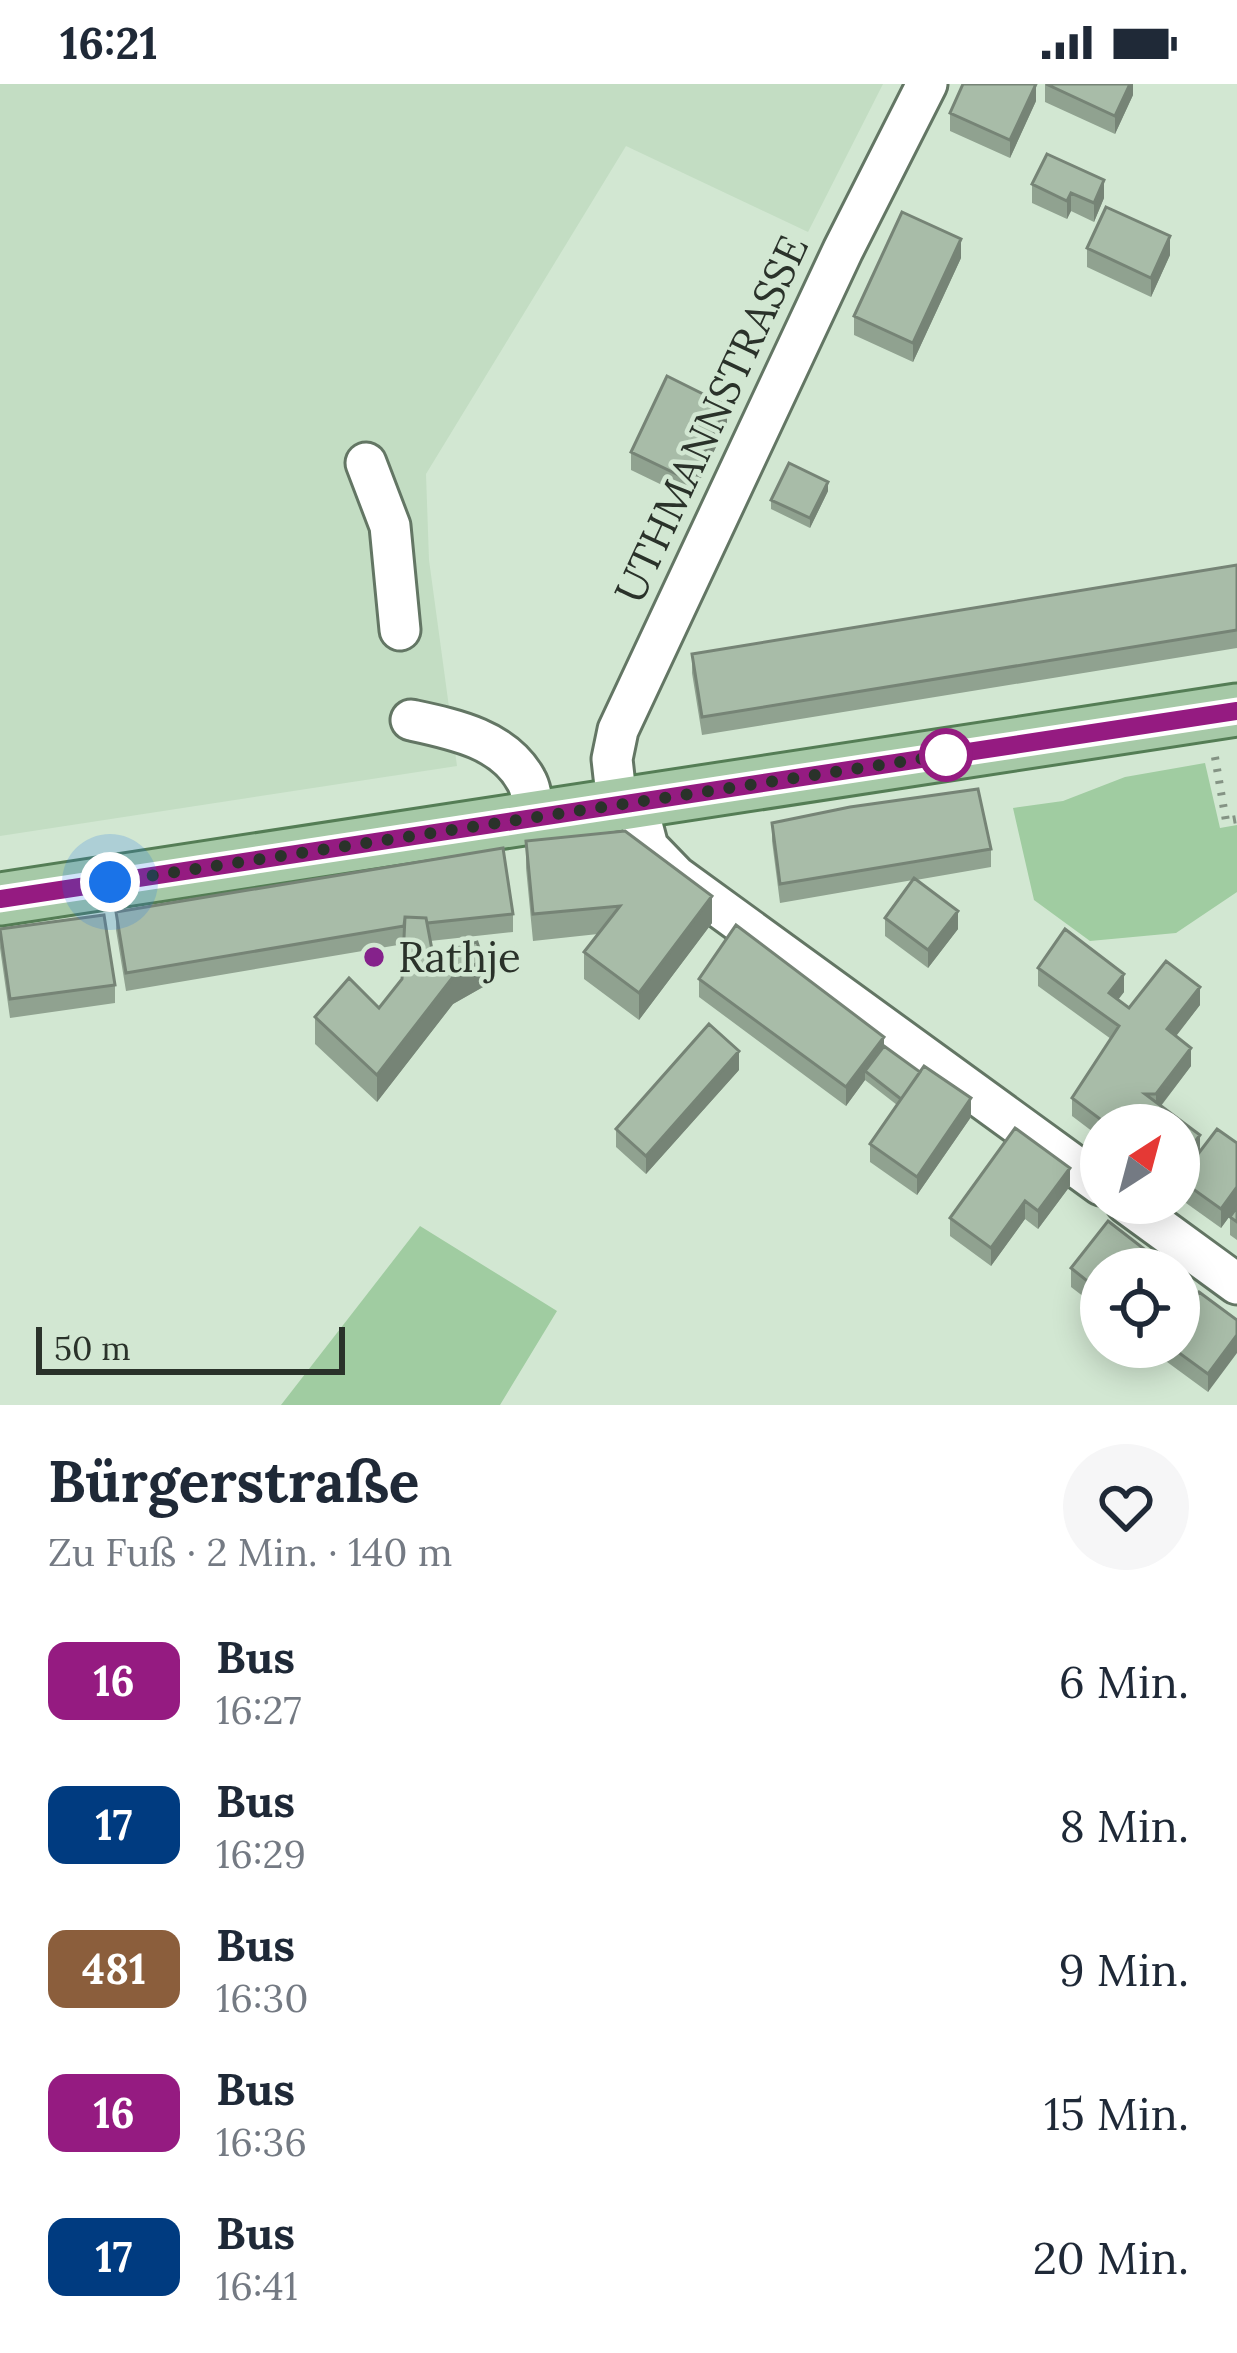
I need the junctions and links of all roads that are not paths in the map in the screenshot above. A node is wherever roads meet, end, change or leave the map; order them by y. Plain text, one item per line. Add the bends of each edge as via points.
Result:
1 (927, 84) edge
2 (366, 463) dead end
3 (400, 631) dead end
4 (411, 720) dead end
5 (1226, 732) edge
6 (627, 803) junction
7 (534, 817) junction
8 (0, 899) edge
9 (1080, 1170) edge
10 (1155, 1224) edge
11 (1237, 1284) edge

1 - 6 street, UTHMANNSTRASSE via 618,730 612,759
2 - 3 street via 390,526
4 - 7 street via 504,752 528,782
5 - 6 main road
6 - 7 main road
6 - 9 street, UTHMANNSTRASSE via 648,848 676,876
7 - 8 main road
10 - 11 street

